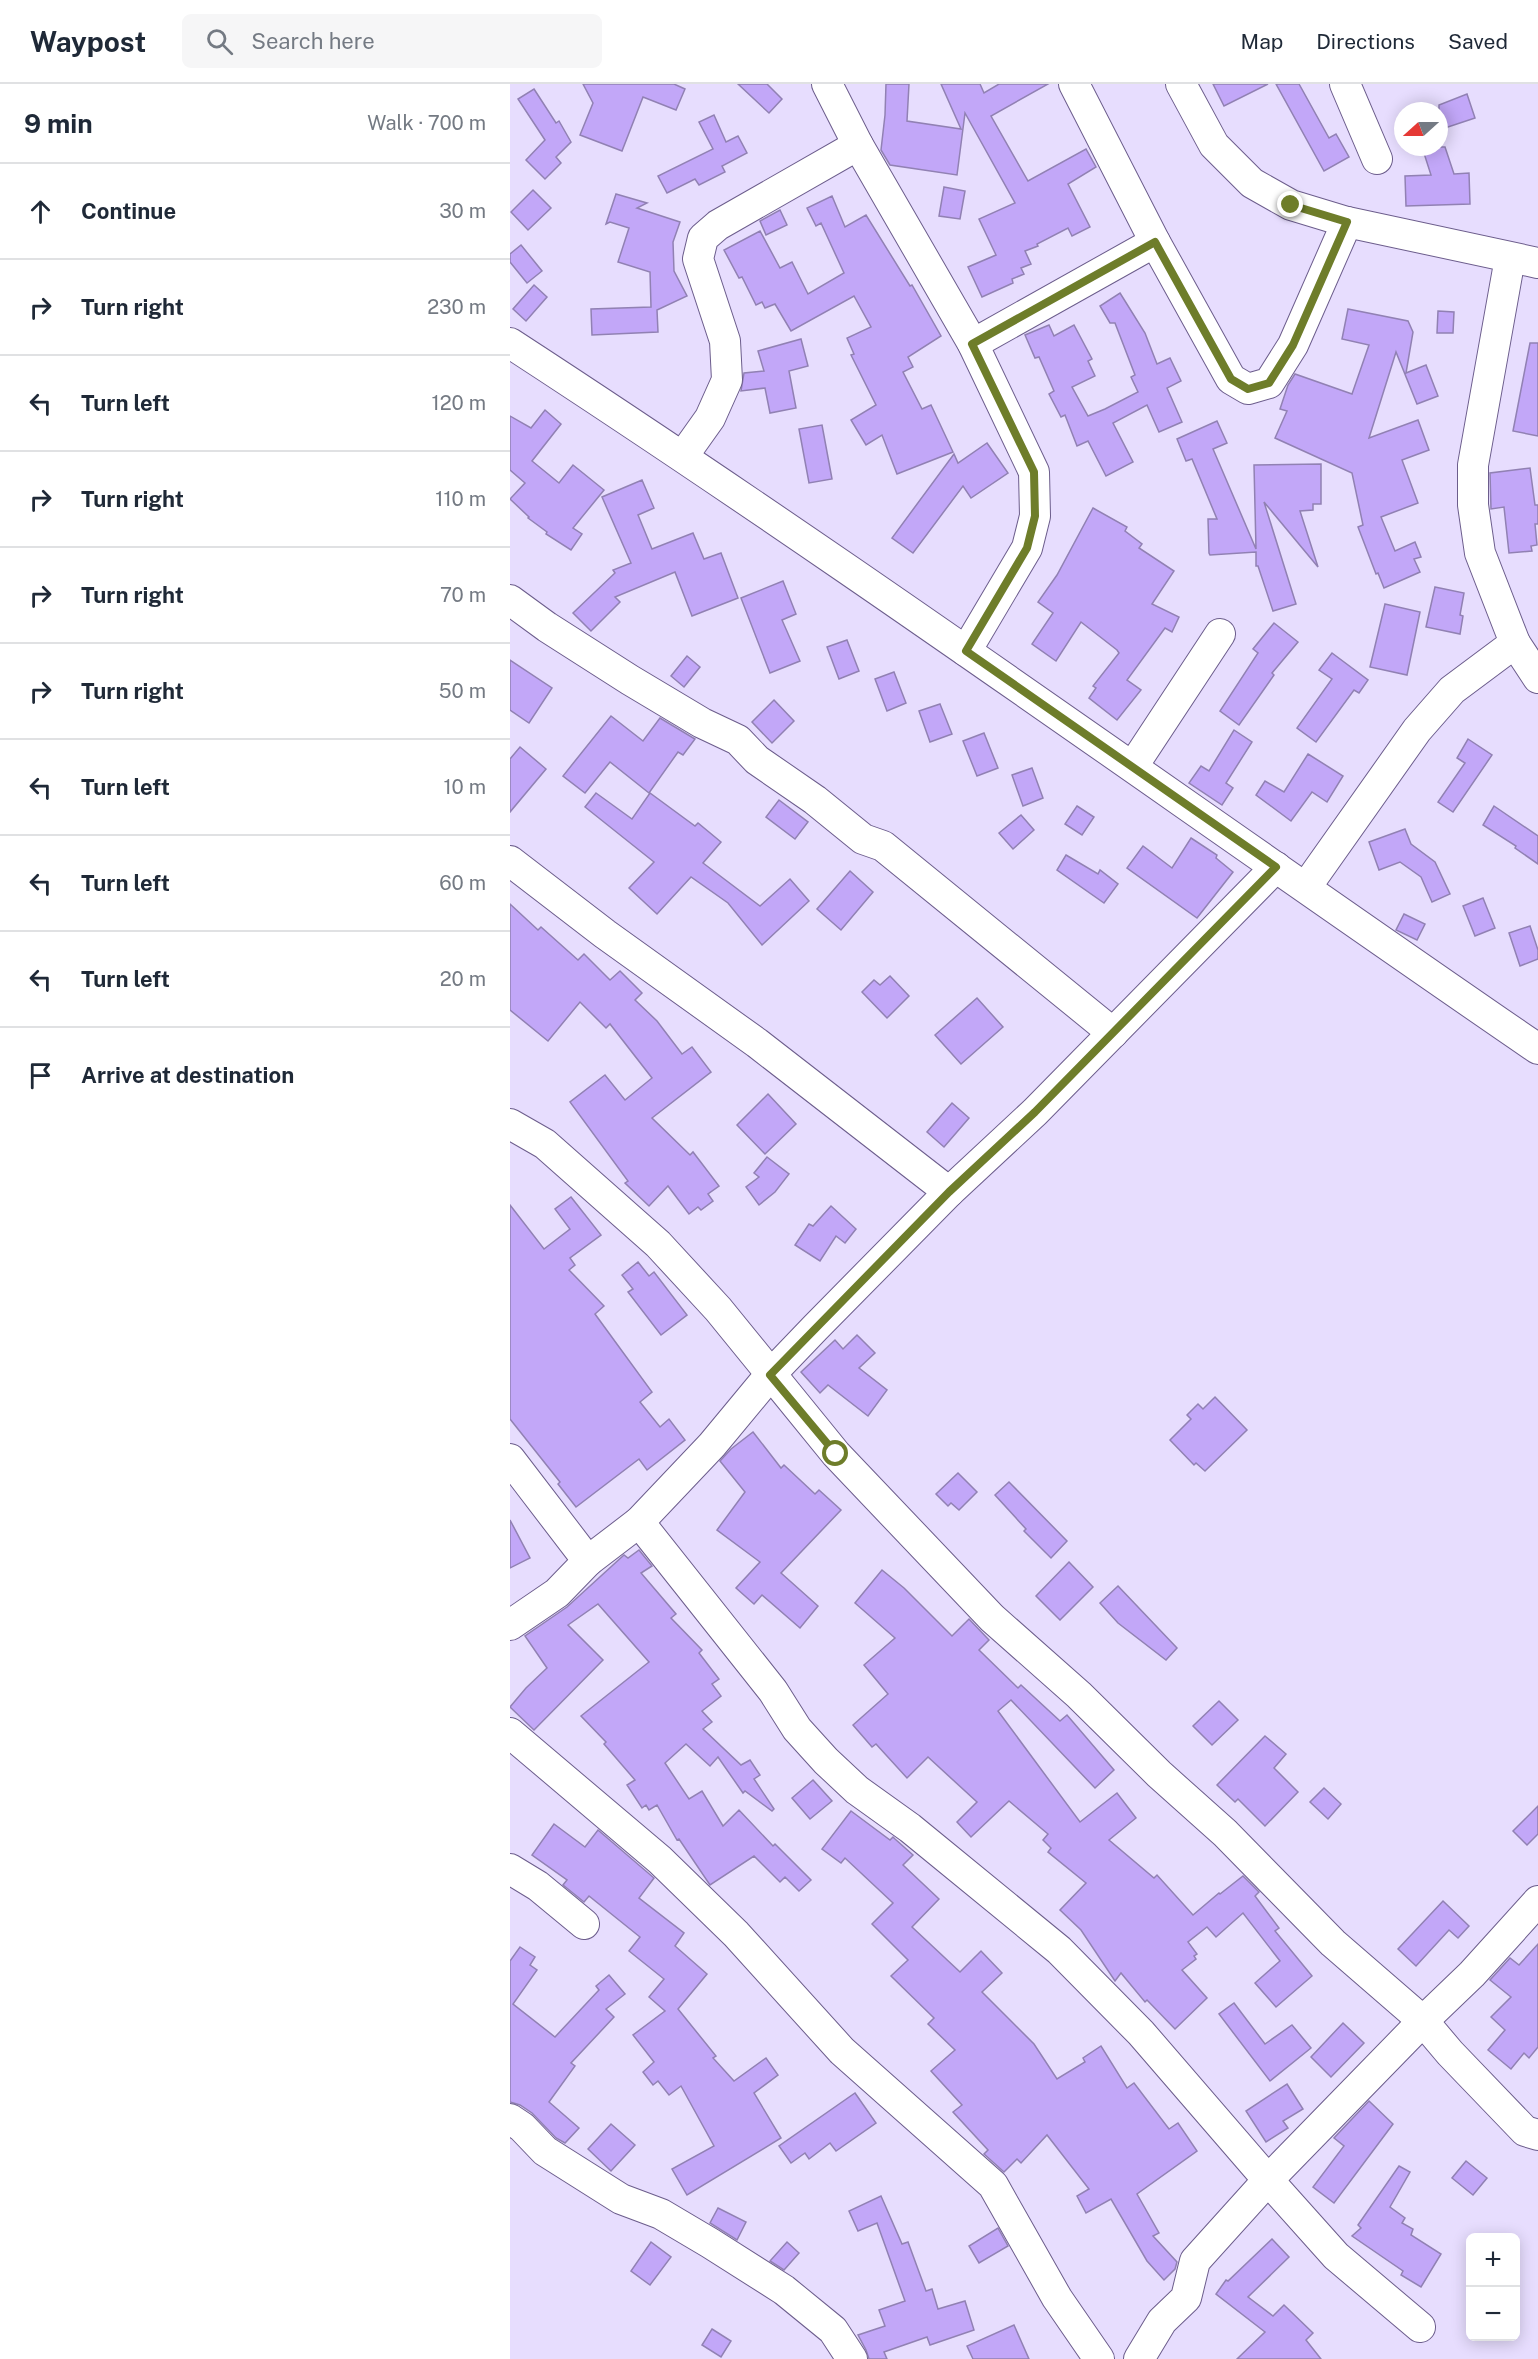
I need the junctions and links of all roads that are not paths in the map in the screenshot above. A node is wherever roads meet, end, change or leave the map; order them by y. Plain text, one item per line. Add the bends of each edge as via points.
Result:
1 (827, 84) edge
2 (1074, 84) edge
3 (1345, 84) edge
4 (1179, 85) edge
5 (858, 145) junction
6 (1377, 159) dead end
7 (1347, 222) junction
8 (1155, 242) junction
9 (1524, 261) edge
10 (510, 343) edge
11 (972, 344) junction
12 (683, 456) junction
13 (510, 600) edge
14 (1220, 634) dead end
15 (1515, 644) junction
16 (966, 651) junction
17 (1538, 678) edge
18 (1133, 766) junction
19 (510, 861) edge
20 (1276, 867) junction
21 (1306, 887) junction
22 (1113, 1033) junction
23 (1538, 1048) edge
24 (510, 1124) edge
25 (949, 1192) junction
26 (770, 1375) junction
27 (510, 1459) edge
28 (639, 1521) junction
29 (588, 1560) junction
30 (510, 1625) edge
31 (510, 1733) edge
32 (510, 1869) edge
33 (1538, 1901) edge
34 (584, 1924) dead end
35 (1423, 2021) junction
36 (510, 2119) edge
37 (1538, 2135) edge
38 (1268, 2180) junction
39 (1420, 2327) dead end
40 (1148, 2355) edge
41 (852, 2359) edge
42 (1099, 2359) edge

1 - 5 street
2 - 8 street
3 - 6 street
4 - 7 street via 1214,145 1252,183 1291,205
5 - 11 street
5 - 12 street via 718,225 703,238 698,259 725,341 726,380 710,418
7 - 8 street via 1293,345 1269,383 1248,389 1231,379
7 - 9 street
8 - 11 street
9 - 15 street via 1473,465 1473,505 1480,553
10 - 12 street
11 - 16 street via 1034,472 1035,516 1027,548
12 - 16 street
13 - 22 street via 621,674 738,740 757,760 863,839 883,846
14 - 18 street
15 - 17 street
15 - 21 street via 1452,690 1417,730
16 - 18 street
18 - 20 street
19 - 25 street via 757,1042
20 - 21 street
20 - 22 street
21 - 23 street
22 - 25 street
24 - 26 street via 545,1144 658,1244 718,1309
25 - 26 street
26 - 28 street via 712,1445
26 - 35 street via 836,1454 992,1618 1225,1833 1333,1943
27 - 29 street
28 - 29 street
28 - 38 street via 773,1691 797,1729 826,1761 1059,1950 1141,2033
29 - 30 street via 557,1593
31 - 42 street via 660,1860 736,1934 842,2052 993,2185 1057,2298
32 - 34 street via 538,1886
33 - 35 street
35 - 37 street via 1525,2131
35 - 38 street
36 - 41 street via 545,2151 621,2199 661,2214 784,2290 833,2330
38 - 39 street via 1336,2256
38 - 40 street via 1195,2261 1186,2298 1162,2321

